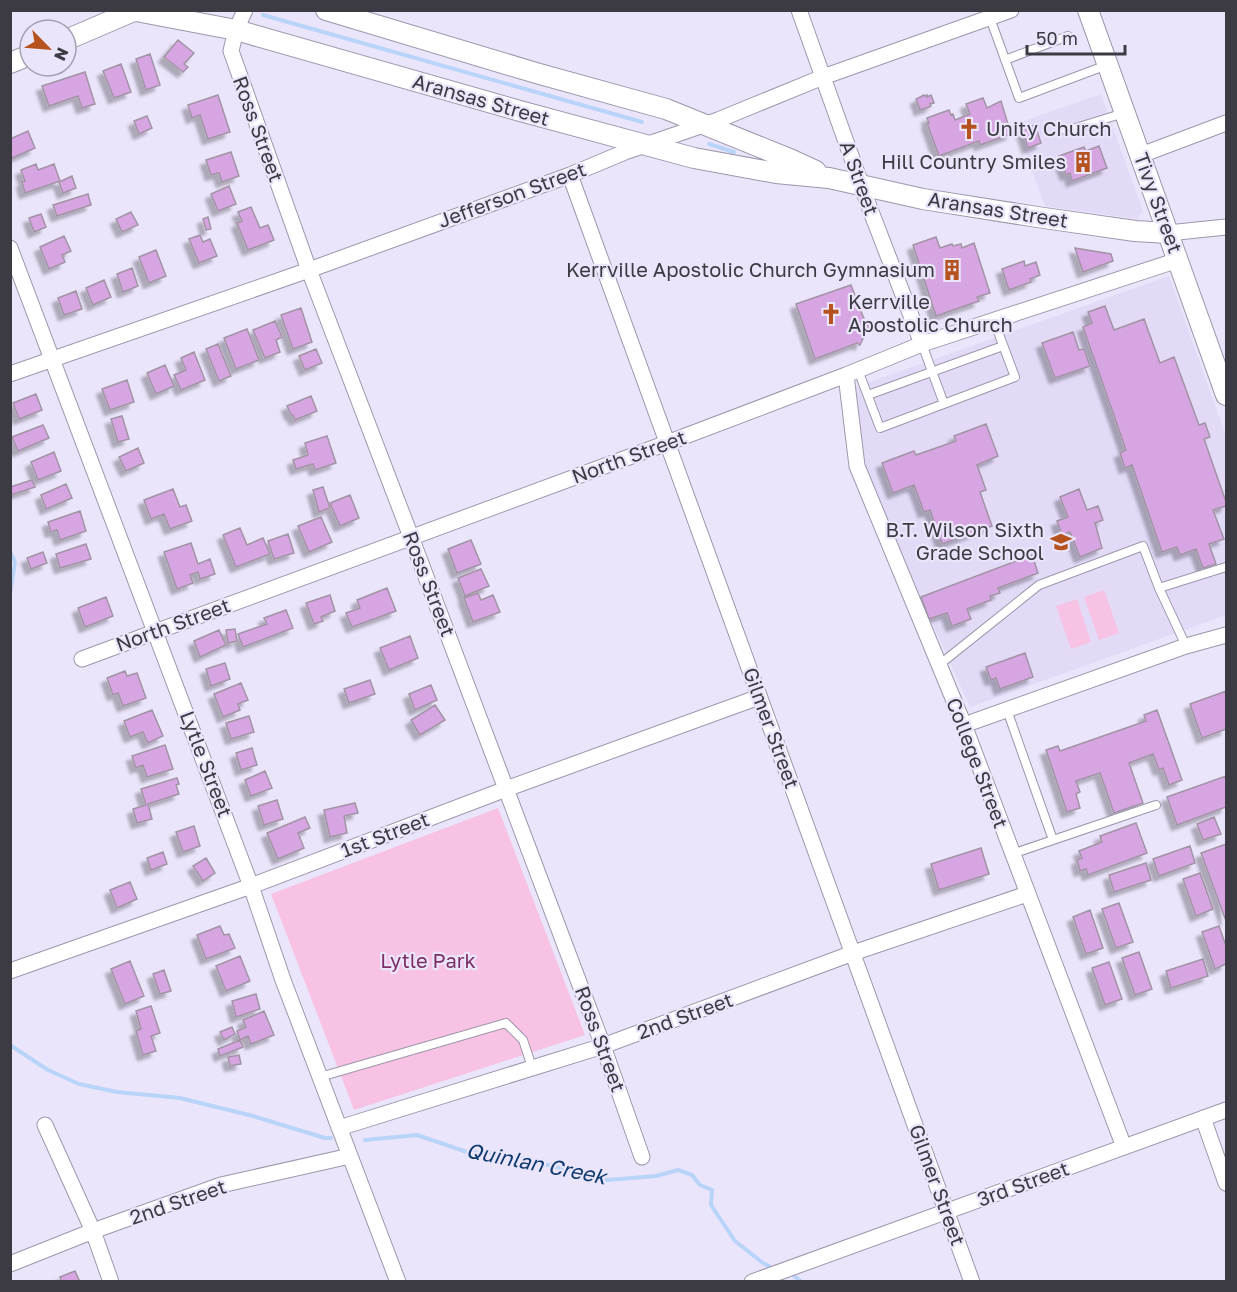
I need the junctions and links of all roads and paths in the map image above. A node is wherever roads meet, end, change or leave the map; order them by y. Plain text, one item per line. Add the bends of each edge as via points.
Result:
1 (245, 10) edge
2 (326, 10) edge
3 (798, 10) edge
4 (1011, 10) edge
5 (1088, 10) edge
6 (136, 11) edge
7 (990, 18) junction
8 (236, 30) junction
9 (78, 35) edge
10 (1068, 36) dead end
11 (1005, 60) junction
12 (1107, 64) junction
13 (823, 77) junction
14 (1125, 112) junction
15 (1227, 123) edge
16 (704, 125) junction
17 (1066, 131) dead end
18 (646, 145) junction
19 (1141, 155) junction
20 (570, 175) junction
21 (829, 178) junction
22 (862, 186) junction
23 (1227, 227) edge
24 (1168, 233) junction
25 (10, 248) edge
26 (1178, 260) junction
27 (309, 270) junction
28 (994, 321) junction
29 (922, 344) junction
30 (1003, 346) junction
31 (51, 359) junction
32 (932, 372) junction
33 (852, 373) junction
34 (10, 374) edge
35 (868, 395) junction
36 (1227, 395) edge
37 (944, 404) junction
38 (667, 443) junction
39 (411, 537) junction
40 (1227, 567) edge
41 (1159, 588) junction
42 (156, 632) junction
43 (1227, 635) edge
44 (1186, 646) junction
45 (82, 659) dead end
46 (938, 666) junction
47 (759, 697) junction
48 (1006, 710) junction
49 (964, 725) junction
50 (506, 789) junction
51 (1156, 805) dead end
52 (1053, 840) junction
53 (1012, 854) junction
54 (251, 886) junction
55 (1027, 894) junction
56 (853, 953) junction
57 (10, 971) edge
58 (603, 1046) junction
59 (532, 1067) junction
60 (320, 1077) junction
61 (1227, 1110) edge
62 (1203, 1118) junction
63 (45, 1125) dead end
64 (339, 1128) junction
65 (1124, 1147) junction
66 (350, 1156) junction
67 (642, 1157) dead end
68 (1227, 1183) edge
69 (947, 1211) junction
70 (93, 1231) junction
71 (10, 1264) edge
72 (111, 1281) edge
73 (398, 1281) edge
74 (752, 1281) edge
75 (972, 1281) edge

1 - 8 street, Ross Street
2 - 16 street, Aransas Street via 666,110
3 - 13 street, A Street
4 - 7 street, Jefferson Street
5 - 12 street, Tivy Street
6 - 8 street, Aransas Street
6 - 9 street
7 - 11 lane
7 - 13 street, Jefferson Street
8 - 18 street, Aransas Street
8 - 27 street, Ross Street via 231,51
10 - 11 lane
11 - 12 lane via 1019,98
12 - 14 street, Tivy Street
13 - 16 street, Jefferson Street
13 - 22 street, A Street
14 - 17 lane
14 - 19 street, Tivy Street
15 - 19 street
16 - 18 street, Jefferson Street
16 - 21 street, Aransas Street
18 - 20 street, Jefferson Street
18 - 21 street, Aransas Street via 776,173
19 - 24 street, Tivy Street
20 - 27 street, Jefferson Street
20 - 38 street, Gilmer Street
21 - 22 street, Aransas Street
22 - 24 street, Aransas Street via 1037,217
22 - 29 street, A Street
23 - 24 street
24 - 26 street, Tivy Street
25 - 31 street, Lytle Street
26 - 28 street, North Street
26 - 36 street, Tivy Street
27 - 31 street, Jefferson Street
27 - 39 street, Ross Street
28 - 29 street, North Street
28 - 30 lane
29 - 32 lane
29 - 33 street, North Street
30 - 32 lane
30 - 37 lane via 1015,377
31 - 34 street, Jefferson Street
31 - 42 street, Lytle Street
32 - 35 lane
32 - 37 lane
33 - 35 lane
33 - 38 street, North Street
33 - 46 street, College Street via 857,466
35 - 37 lane via 880,428
38 - 39 street, North Street
38 - 47 street, Gilmer Street
39 - 42 street, North Street
39 - 50 street, Ross Street
40 - 41 lane
41 - 44 lane
41 - 46 lane via 1143,546 1039,585
42 - 45 street, North Street
42 - 54 street, Lytle Street
43 - 44 street
44 - 48 street
46 - 49 street, College Street
47 - 50 street, 1st Street
47 - 56 street, Gilmer Street
48 - 49 street
48 - 52 lane
49 - 53 street, College Street
50 - 54 street, 1st Street
50 - 58 street, Ross Street
51 - 52 lane
52 - 53 lane
53 - 55 street, College Street
54 - 57 street, 1st Street
54 - 60 street, Lytle Street
55 - 56 street, 2nd Street
55 - 65 street, College Street
56 - 58 street, 2nd Street
56 - 69 street, Gilmer Street
58 - 59 street, 2nd Street
58 - 67 street, Ross Street
59 - 60 lane via 523,1040 506,1023
59 - 64 street, 2nd Street
60 - 64 street, Lytle Street
61 - 62 street, 3rd Street
62 - 65 street, 3rd Street
62 - 68 street
63 - 70 street
64 - 66 street, Lytle Street
65 - 69 street, 3rd Street
66 - 70 street, 2nd Street via 221,1185
66 - 73 street, Lytle Street
69 - 74 street, 3rd Street
69 - 75 street, Gilmer Street
70 - 71 street, 2nd Street
70 - 72 street

